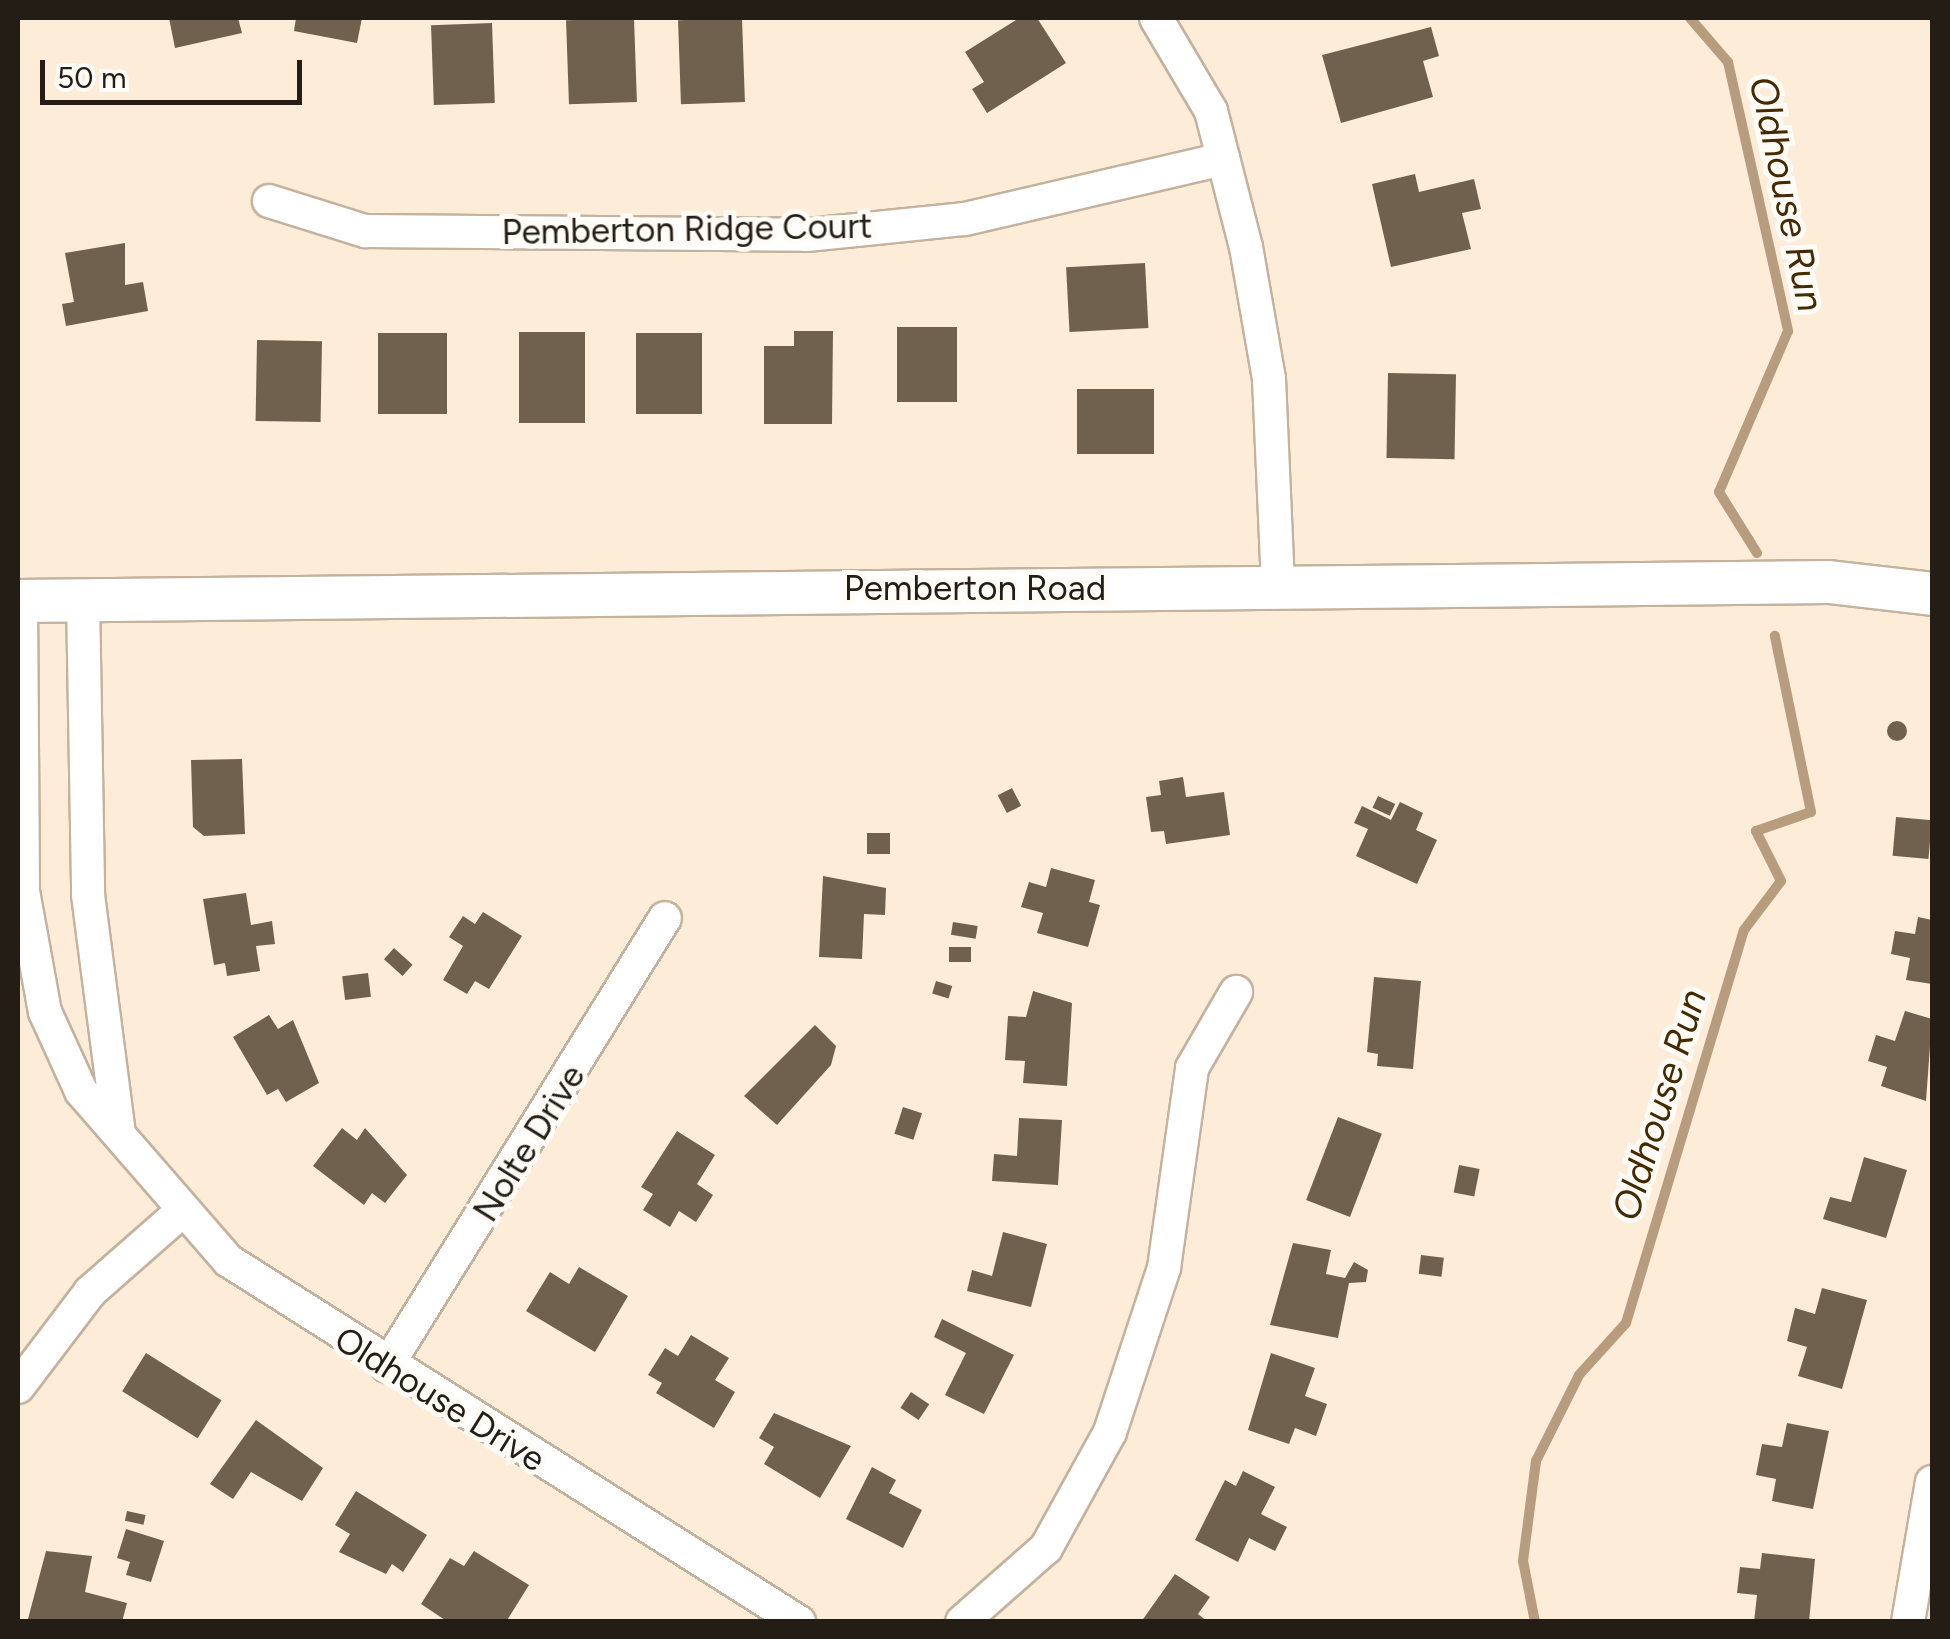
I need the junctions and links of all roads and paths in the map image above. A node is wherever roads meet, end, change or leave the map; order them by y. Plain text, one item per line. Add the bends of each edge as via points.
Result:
1 (1156, 18) edge
2 (1223, 159) junction
3 (269, 202) dead end
4 (1278, 587) junction
5 (1932, 594) edge
6 (83, 598) junction
7 (19, 601) edge
8 (665, 918) dead end
9 (1236, 992) dead end
10 (118, 1134) junction
11 (180, 1213) junction
12 (387, 1366) junction
13 (18, 1387) edge
14 (1932, 1482) edge
15 (799, 1622) edge
16 (962, 1622) edge
17 (1908, 1622) edge

1 - 2 street via 1210,111
2 - 3 street, Pemberton Ridge Court via 964,218 807,235 365,231
2 - 4 street via 1269,379
4 - 5 street, Pemberton Road via 1829,582
4 - 6 street, Pemberton Road
6 - 7 street, Pemberton Road
6 - 10 street via 91,942
7 - 10 street, Oldhouse Drive via 32,953 69,1075
8 - 12 street, Nolte Drive
9 - 16 street via 1192,1068 1164,1268 1110,1432 1046,1548
10 - 11 street, Oldhouse Drive
11 - 12 street, Oldhouse Drive via 229,1261
11 - 13 street via 90,1292
12 - 15 street, Oldhouse Drive
14 - 17 street

